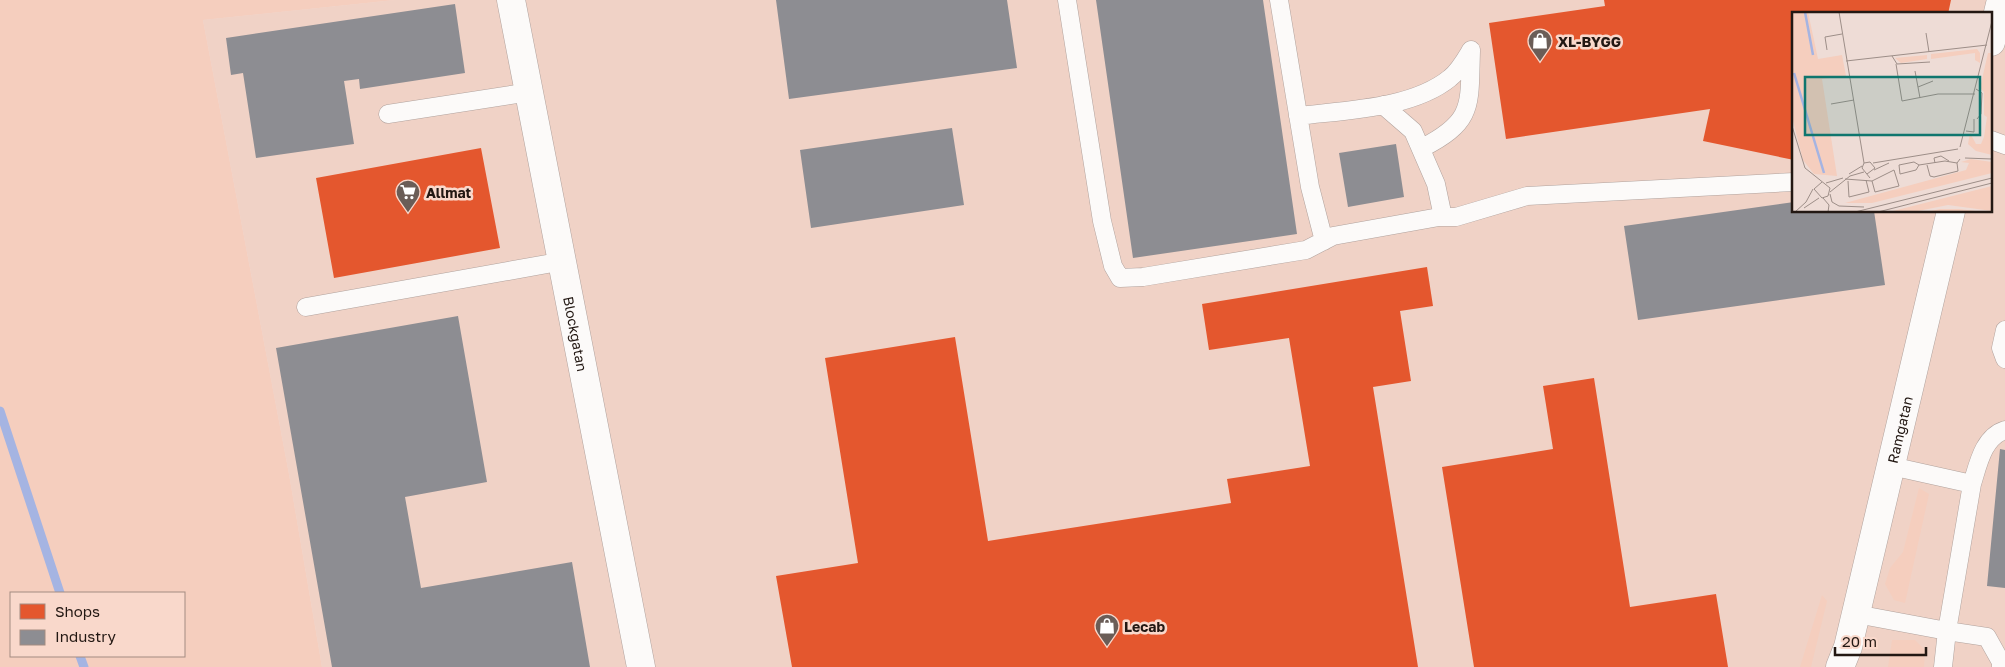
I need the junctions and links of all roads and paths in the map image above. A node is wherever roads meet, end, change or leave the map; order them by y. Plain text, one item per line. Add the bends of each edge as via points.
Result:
1 (512, 0) edge
2 (1067, 0) edge
3 (1279, 0) edge
4 (2001, 0) edge
5 (1992, 38) edge
6 (530, 92) junction
7 (1383, 105) junction
8 (388, 114) dead end
9 (1298, 116) junction
10 (1992, 140) edge
11 (2005, 145) edge
12 (1422, 148) junction
13 (1792, 182) edge
14 (1951, 212) edge
15 (1442, 217) junction
16 (1324, 241) junction
17 (564, 261) junction
18 (306, 307) dead end
19 (2005, 330) edge
20 (2005, 360) edge
21 (2005, 430) edge
22 (1891, 466) junction
23 (1972, 484) junction
24 (1856, 614) junction
25 (1947, 631) junction
26 (1845, 660) edge
27 (642, 667) edge
28 (1943, 667) edge
29 (2001, 667) edge

1 - 6 street, Blockgatan
2 - 16 lane via 1102,221 1113,266 1120,278 1144,278 1306,250
3 - 9 lane
4 - 5 street
6 - 8 lane
6 - 17 street, Blockgatan
7 - 9 lane
7 - 12 lane via 1413,131
7 - 12 lane via 1424,94 1440,85 1460,68 1471,50 1465,114 1444,137
9 - 16 lane via 1310,187
10 - 11 lane
12 - 15 lane via 1436,184
13 - 15 lane via 1527,196 1456,217
14 - 22 street, Ramgatan
15 - 16 lane via 1333,236
17 - 18 lane
17 - 27 street, Blockgatan
19 - 20 lane via 2001,348
21 - 23 lane via 1984,449
22 - 23 lane
22 - 24 street, Ramgatan
23 - 25 lane
24 - 25 lane
24 - 26 street, Ramgatan
25 - 28 lane
25 - 29 lane via 1987,638

